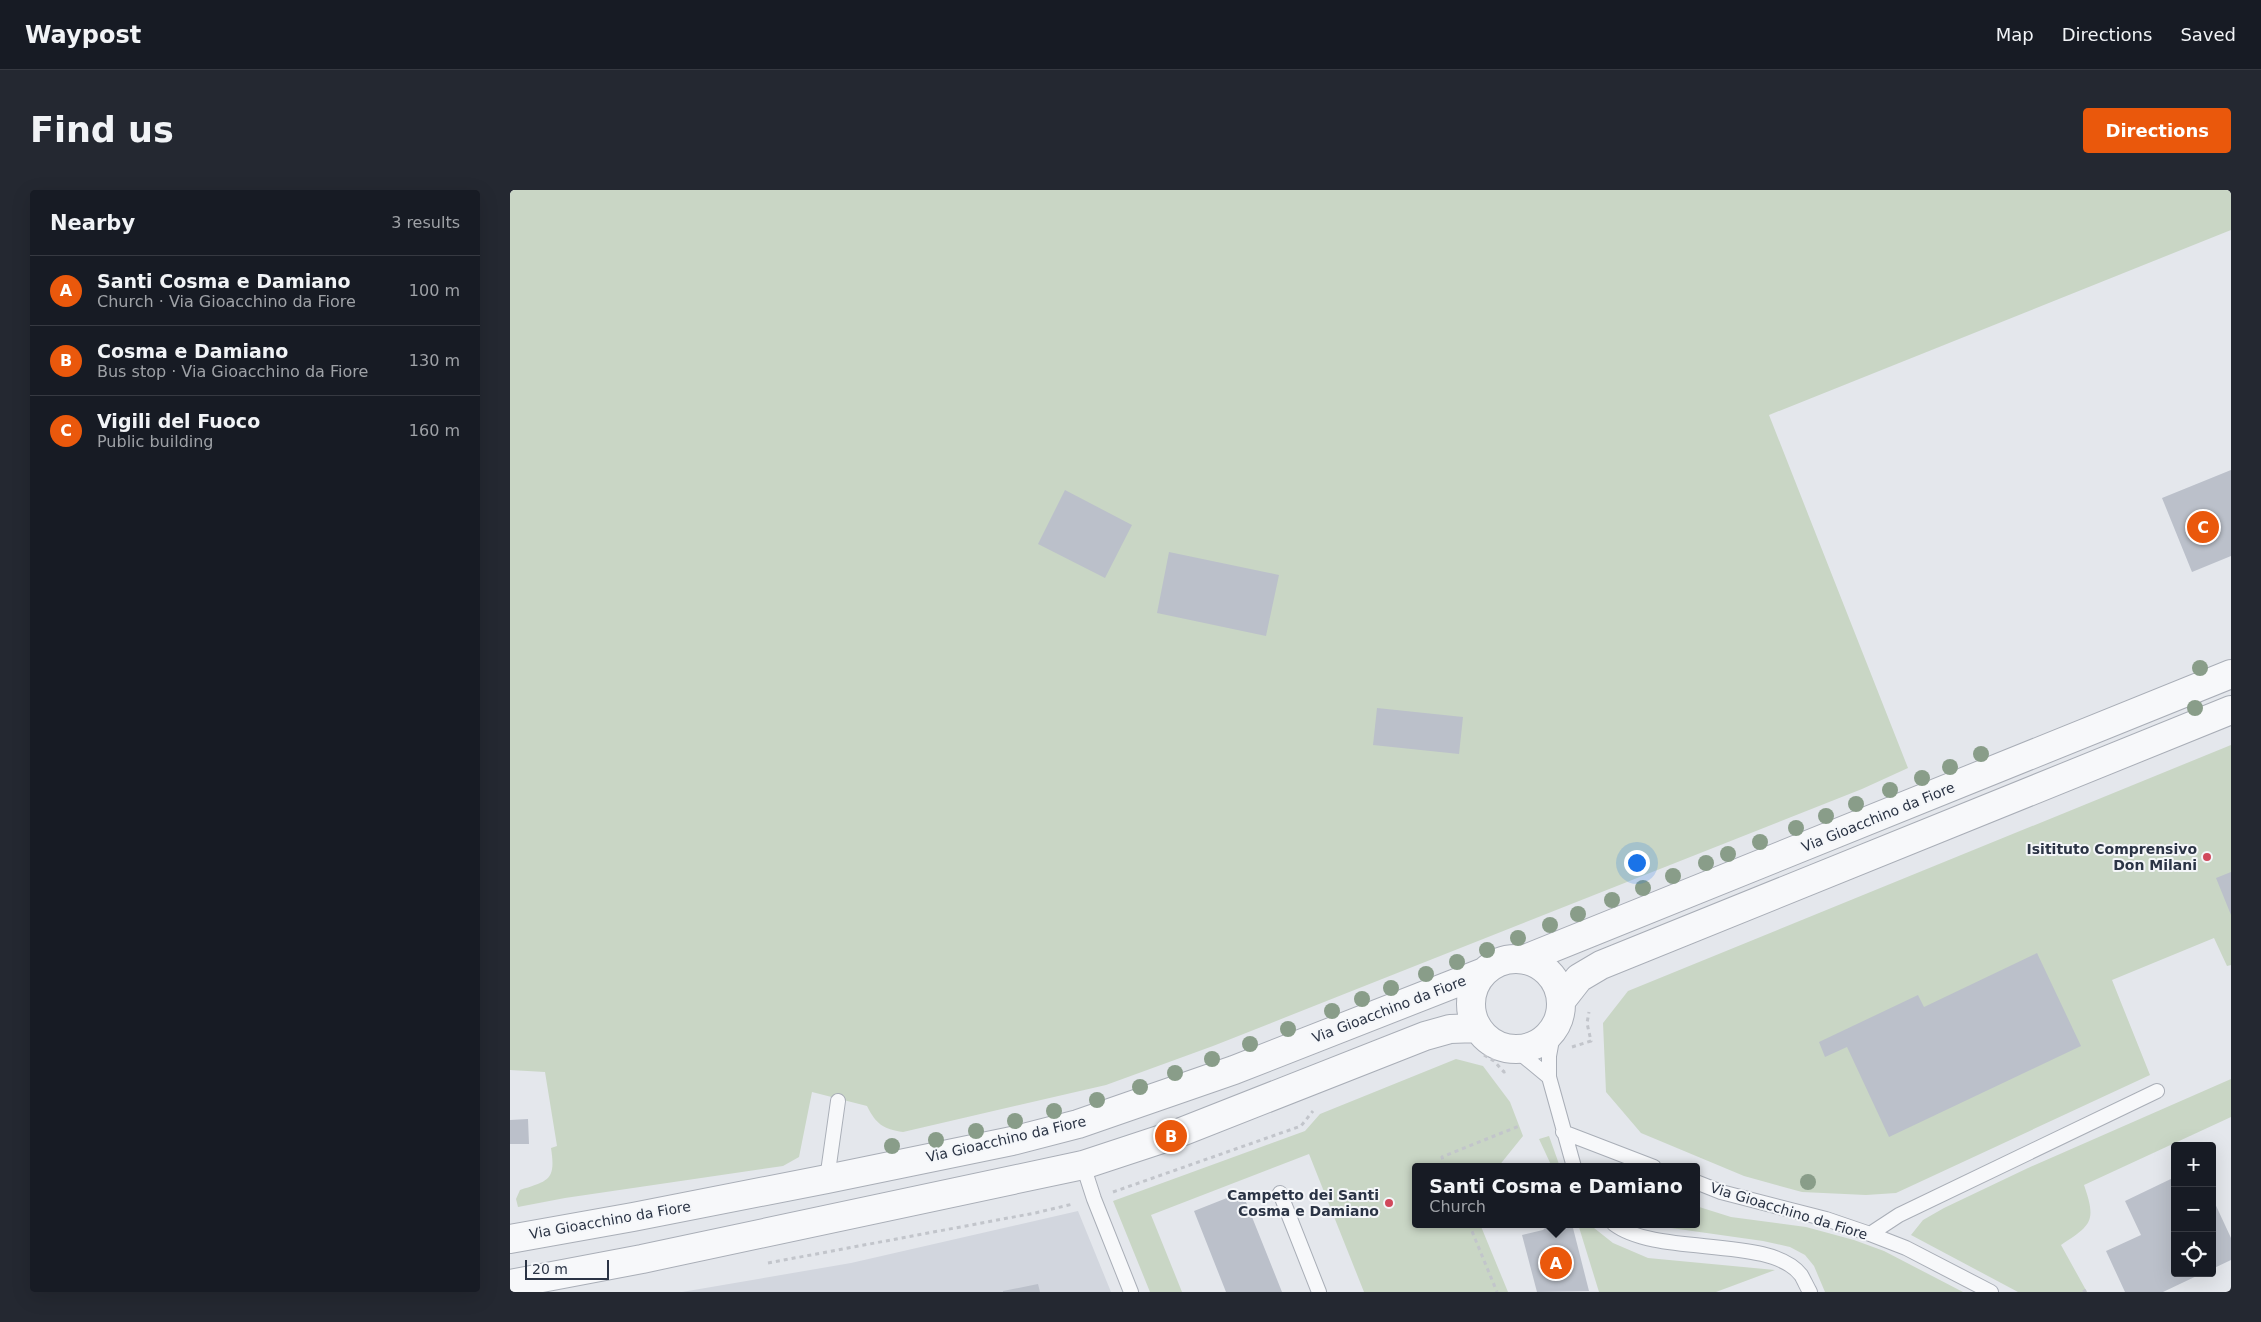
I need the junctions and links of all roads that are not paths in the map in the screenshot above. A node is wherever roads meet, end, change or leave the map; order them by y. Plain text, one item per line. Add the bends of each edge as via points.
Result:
1 (2231, 674) edge
2 (2231, 710) edge
3 (1525, 959) junction
4 (1484, 972) junction
5 (1561, 1001) junction
6 (1478, 1028) junction
7 (1554, 1029) junction
8 (1515, 1049) junction
9 (1549, 1077) junction
10 (2157, 1091) dead end
11 (838, 1101) dead end
12 (1563, 1132) junction
13 (1573, 1163) edge
14 (1644, 1163) edge
15 (1082, 1165) junction
16 (827, 1179) junction
17 (1700, 1184) edge
18 (1280, 1193) dead end
19 (1619, 1228) edge
20 (1870, 1234) junction
21 (510, 1238) edge
22 (510, 1284) edge
23 (1131, 1292) edge
24 (1319, 1292) edge
25 (1810, 1292) edge
26 (1991, 1292) edge

1 - 3 street, Via Gioacchino da Fiore
2 - 5 street via 1601,965 1579,978
3 - 4 street via 1496,963
3 - 5 street via 1539,964 1550,974 1558,987
4 - 6 street via 1475,984 1471,999 1472,1014
4 - 16 street, Via Gioacchino da Fiore via 1234,1070 1078,1124
5 - 7 street via 1560,1016
6 - 8 street via 1500,1047
6 - 15 street via 1450,1029 1425,1036 1171,1136
7 - 8 street via 1530,1047
7 - 9 lane
8 - 9 lane
9 - 12 lane
10 - 20 lane via 1899,1215
11 - 16 lane
12 - 13 lane
12 - 14 lane
15 - 22 street
15 - 23 lane
16 - 21 street, Via Gioacchino da Fiore
17 - 20 lane, Via Gioacchino da Fiore
18 - 24 lane
19 - 25 lane via 1654,1240 1774,1256 1800,1274
20 - 26 lane, Via Gioacchino da Fiore via 1906,1248

